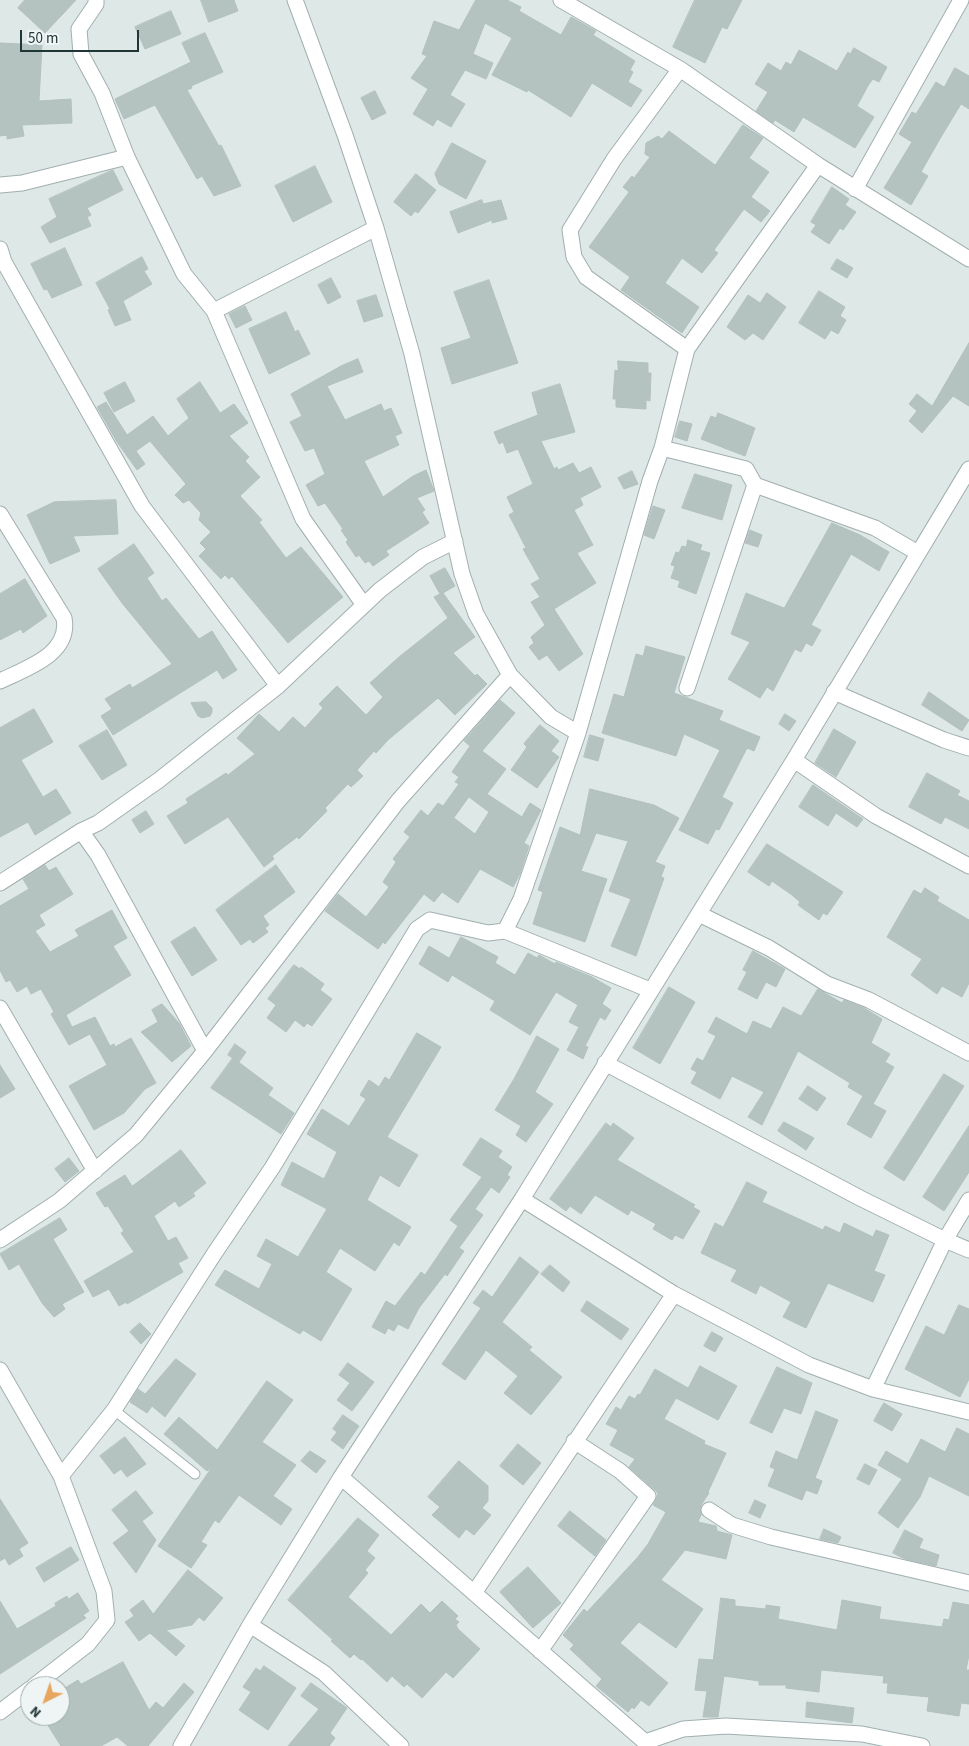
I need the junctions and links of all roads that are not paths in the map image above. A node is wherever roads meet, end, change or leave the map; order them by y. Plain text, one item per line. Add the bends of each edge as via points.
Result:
1 (96, 0) edge
2 (295, 0) edge
3 (562, 0) edge
4 (962, 0) edge
5 (680, 69) junction
6 (127, 157) junction
7 (818, 165) junction
8 (0, 185) edge
9 (855, 189) junction
10 (376, 228) junction
11 (0, 249) edge
12 (969, 259) edge
13 (214, 311) junction
14 (687, 348) junction
15 (662, 448) junction
16 (969, 469) edge
17 (755, 485) junction
18 (0, 514) edge
19 (455, 540) junction
20 (918, 553) junction
21 (364, 606) junction
22 (510, 675) junction
23 (0, 681) edge
24 (278, 686) junction
25 (687, 688) dead end
26 (834, 692) junction
27 (578, 733) junction
28 (969, 748) edge
29 (794, 760) junction
30 (81, 831) junction
31 (969, 866) edge
32 (0, 883) edge
33 (699, 914) junction
34 (505, 931) junction
35 (650, 990) junction
36 (0, 1008) edge
37 (205, 1050) junction
38 (969, 1053) edge
39 (605, 1063) junction
40 (95, 1171) junction
41 (522, 1199) junction
42 (969, 1200) edge
43 (0, 1240) edge
44 (944, 1240) junction
45 (969, 1250) edge
46 (674, 1294) junction
47 (0, 1370) edge
48 (873, 1389) junction
49 (114, 1410) junction
50 (969, 1412) edge
51 (574, 1441) junction
52 (195, 1474) dead end
53 (60, 1476) junction
54 (341, 1477) junction
55 (709, 1510) dead end
56 (969, 1584) edge
57 (474, 1593) junction
58 (250, 1625) junction
59 (540, 1651) junction
60 (47, 1676) edge
61 (20, 1697) edge
62 (0, 1712) edge
63 (647, 1744) edge
64 (180, 1746) edge
65 (401, 1746) edge
66 (922, 1746) edge

1 - 6 street via 79,29 81,54 102,94
2 - 10 street
3 - 5 street
4 - 9 street
5 - 7 street
5 - 14 street via 625,143 570,230 574,257 586,277
6 - 8 street via 22,183
6 - 13 street via 184,274
7 - 9 street
7 - 14 street
9 - 12 street
10 - 13 street
10 - 19 street via 412,354
11 - 24 street via 4,262 142,506
13 - 21 street via 303,519
14 - 15 street
15 - 17 street via 746,469
15 - 27 street
16 - 20 street
17 - 20 street via 875,528
17 - 25 street
18 - 23 street via 64,618 66,629 59,647
19 - 21 street via 423,557
19 - 22 street via 462,574 476,614
20 - 26 street
21 - 24 street
22 - 27 street via 551,717
22 - 37 street via 398,801
24 - 30 street via 159,780 98,823
26 - 28 street
26 - 29 street
27 - 34 street via 521,899
29 - 31 street via 876,816
29 - 33 street
30 - 32 street
30 - 37 street
33 - 35 street
33 - 38 street via 769,948 827,984 869,1000
34 - 35 street
34 - 49 street via 488,933 430,920 416,929 272,1168
35 - 39 street
36 - 40 street
37 - 40 street via 136,1135
39 - 41 street
39 - 44 street
40 - 43 street via 59,1201
41 - 46 street
41 - 54 street
42 - 44 street
44 - 45 street
44 - 48 street
46 - 48 street via 809,1365
46 - 51 street
47 - 53 street
48 - 50 street
49 - 52 lane
49 - 53 street
51 - 57 street
51 - 59 street via 620,1470 648,1496
53 - 60 street via 104,1591 107,1620 88,1644
54 - 57 street
54 - 58 street
55 - 56 street via 732,1525 771,1537
57 - 59 street
58 - 64 street
58 - 65 street via 324,1673
59 - 63 street
61 - 62 street
63 - 66 street via 683,1729 726,1726 862,1734

